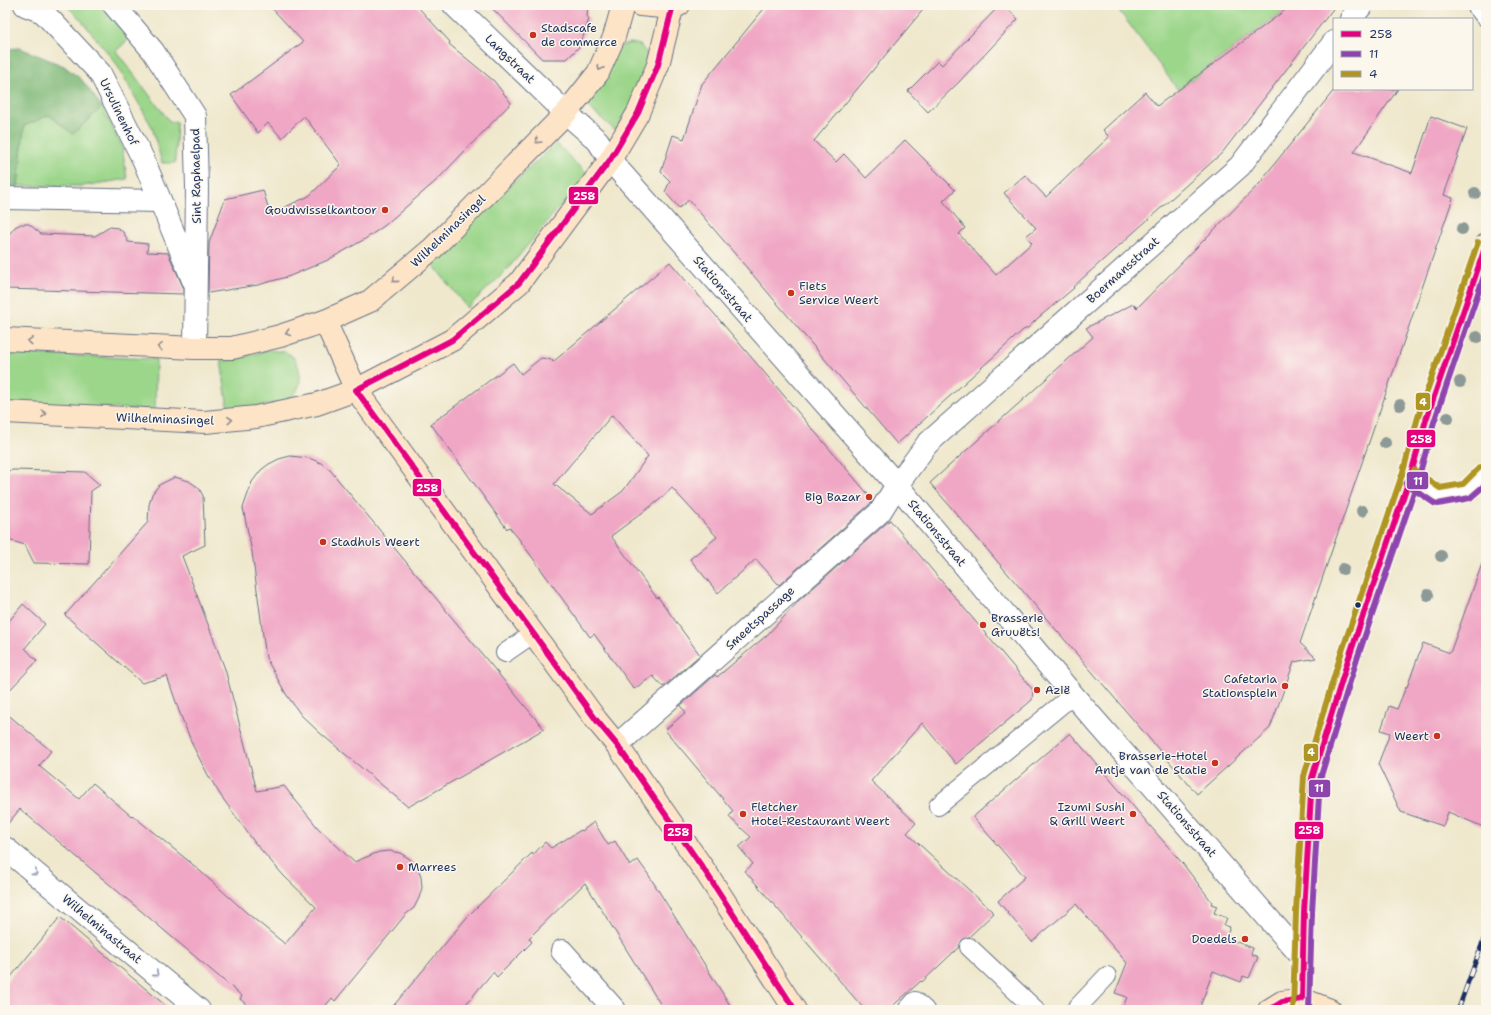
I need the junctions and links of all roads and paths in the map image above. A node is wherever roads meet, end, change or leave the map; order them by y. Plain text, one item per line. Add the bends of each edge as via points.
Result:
1 (25, 5) edge
2 (114, 5) edge
3 (454, 5) edge
4 (622, 5) edge
5 (640, 5) edge
6 (1362, 5) edge
7 (1478, 5) edge
8 (675, 6) edge
9 (1486, 15) edge
10 (1352, 18) edge
11 (1333, 43) edge
12 (566, 113) junction
13 (610, 160) junction
14 (5, 198) edge
15 (160, 201) junction
16 (1486, 245) edge
17 (196, 288) junction
18 (325, 321) junction
19 (5, 340) edge
20 (195, 348) junction
21 (356, 390) junction
22 (5, 412) edge
23 (1486, 473) edge
24 (1410, 477) junction
25 (896, 485) junction
26 (534, 633) junction
27 (505, 653) dead end
28 (1074, 695) junction
29 (617, 745) junction
30 (938, 806) dead end
31 (5, 848) edge
32 (969, 947) dead end
33 (562, 951) dead end
34 (1303, 958) junction
35 (1107, 976) dead end
36 (1302, 1004) edge
37 (199, 1010) edge
38 (615, 1010) edge
39 (795, 1010) edge
40 (907, 1010) edge
41 (925, 1010) edge
42 (1036, 1010) edge
43 (1075, 1010) edge
44 (1269, 1010) edge
45 (1330, 1010) edge

1 - 15 street, Ursulinenhof via 43,12 100,73 144,162
2 - 17 street, Sint Raphaelpad via 153,52 195,116
3 - 12 street, Langstraat
4 -> 12 street, Wilhelminasingel via 614,37 598,73
5 - 8 street
6 - 10 street
7 - 9 street
8 - 13 street, Wilhelminasingel via 655,72 638,112
11 - 25 street, Boermansstraat via 1240,166 927,444
12 - 13 street, Stationsstraat via 598,141
12 -> 18 street, Wilhelminasingel via 433,248 370,301
13 - 21 street, Wilhelminasingel via 519,283 452,340
13 - 25 street, Stationsstraat
14 - 15 street
15 - 17 street, Ursulinenhof
16 - 24 street via 1426,420
17 - 20 street, Sint Raphaelpad
18 -> 20 street, Wilhelminasingel via 232,348
18 - 21 street
20 -> 19 street, Wilhelminasingel
22 -> 21 street, Wilhelminasingel via 205,422 256,417 317,404
21 - 26 street
23 - 24 lane via 1467,491 1438,496
24 - 34 street via 1312,778
25 - 28 street, Stationsstraat
25 - 29 street, Smeetspassage via 880,512
26 - 27 lane
26 - 29 street
28 - 30 lane
28 - 34 street, Stationsstraat
29 - 39 street via 707,874
31 -> 37 street, Wilhelminastraat
32 - 42 lane
33 - 38 street
34 - 36 street
35 - 43 lane
36 - 44 street via 1282,1002
36 - 45 street
40 - 41 lane via 915,1001

